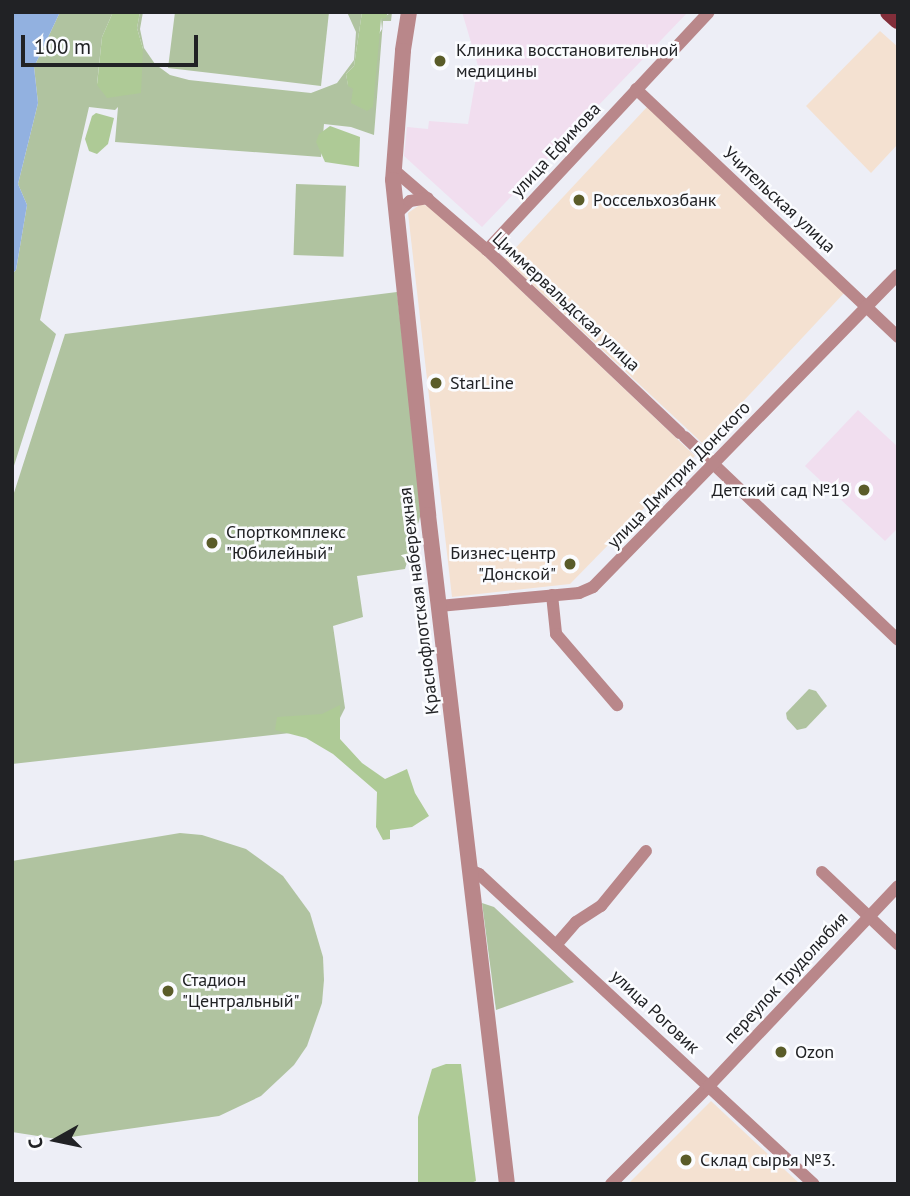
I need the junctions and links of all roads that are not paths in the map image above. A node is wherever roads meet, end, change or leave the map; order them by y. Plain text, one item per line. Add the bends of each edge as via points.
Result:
1 (409, 12) edge
2 (709, 12) edge
3 (889, 12) edge
4 (898, 20) edge
5 (636, 89) junction
6 (393, 169) junction
7 (428, 198) junction
8 (396, 214) junction
9 (487, 250) junction
10 (898, 275) edge
11 (867, 307) junction
12 (898, 337) edge
13 (714, 466) junction
14 (552, 595) junction
15 (439, 606) junction
16 (898, 640) edge
17 (618, 705) dead end
18 (646, 851) dead end
19 (470, 870) junction
20 (822, 872) dead end
21 (898, 886) edge
22 (869, 916) junction
23 (898, 944) edge
24 (556, 945) junction
25 (709, 1086) junction
26 (508, 1184) edge
27 (611, 1184) edge
28 (814, 1184) edge

1 - 6 street, Краснофлотская набережная
2 - 5 street, улица Ефимова
3 - 4 main road
5 - 9 street, улица Ефимова
5 - 11 street, Учительская улица
6 - 7 street, Циммервальдская улица
6 - 8 street, Краснофлотская набережная
7 - 8 street via 410,201
7 - 9 street, Циммервальдская улица
8 - 15 street, Краснофлотская набережная
9 - 13 street, Циммервальдская улица
10 - 11 street, улица Дмитрия Донского
11 - 12 street, Учительская улица
11 - 13 street, улица Дмитрия Донского
13 - 14 street, улица Дмитрия Донского via 593,587
13 - 16 street, Циммервальдская улица
14 - 15 street, улица Дмитрия Донского
14 - 17 street via 556,634
15 - 19 street, Краснофлотская набережная
18 - 24 street via 601,906 576,922
19 - 24 street, улица Роговик
19 - 26 street, Краснофлотская набережная
20 - 22 street
21 - 22 street, переулок Трудолюбия
22 - 23 street
22 - 25 street, переулок Трудолюбия
24 - 25 street, улица Роговик
25 - 27 street, переулок Трудолюбия
25 - 28 street, улица Роговик

